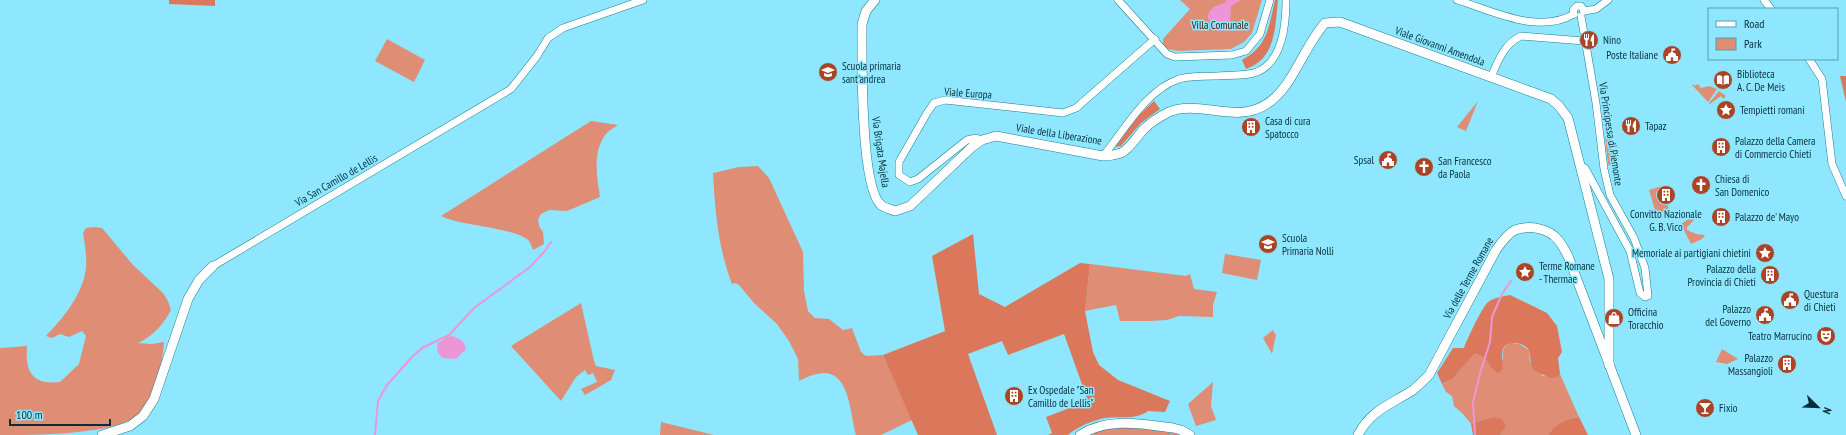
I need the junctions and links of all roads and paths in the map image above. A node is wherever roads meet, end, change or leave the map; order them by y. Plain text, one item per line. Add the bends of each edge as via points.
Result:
1 (643, 0) edge
2 (875, 0) edge
3 (1118, 0) edge
4 (1270, 0) edge
5 (1286, 0) edge
6 (1457, 0) edge
7 (1608, 0) edge
8 (1764, 0) edge
9 (1770, 8) edge
10 (1580, 14) junction
11 (1155, 38) junction
12 (1584, 41) junction
13 (1810, 60) edge
14 (1491, 77) junction
15 (982, 140) junction
16 (1103, 156) junction
17 (1580, 166) junction
18 (1846, 196) edge
19 (213, 266) joint
20 (1609, 365) junction
21 (102, 435) edge
22 (1080, 435) edge
23 (1190, 435) edge
24 (1358, 435) edge
25 (1636, 435) edge

1 - 19 street, Via San Camillo de Lellis via 563,28 548,38 511,90
2 - 15 main road, Via Brigata Majella via 866,12 862,24 863,115 872,189 881,205 895,211 910,206
3 - 11 street
4 - 11 street via 1260,34 1251,46 1239,54 1175,57 1167,54
5 - 16 street, Viale della Liberazione via 1282,41 1268,66 1254,73 1179,79 1160,89 1136,112
6 - 10 street via 1526,22 1549,22
7 - 10 street via 1596,9
8 - 9 street
10 - 12 street, Via Principessa di Piemonte
11 - 15 street, Viale Europa via 1076,108 1064,113 945,100 937,102 927,113 899,162 899,175 910,182 918,180 967,140
12 - 14 street via 1521,36 1512,40 1503,52
12 - 17 street, Via Principessa di Piemonte via 1610,195 1634,238 1645,268 1648,296 1640,293 1630,251 1585,168
13 - 18 street via 1822,79 1832,164
14 - 16 main road, Viale Giovanni Amendola via 1340,22 1325,24 1315,35 1288,84 1273,100 1259,109 1243,114 1190,108 1170,112 1145,128 1122,152
14 - 17 main road, Viale Giovanni Amendola via 1551,100 1559,106 1568,118
15 - 16 main road, Viale della Liberazione via 996,136
17 - 20 main road, Viale Giovanni Amendola via 1609,279
19 - 21 main road, Via San Camillo de Lellis via 199,280 188,299 154,399 143,416 130,426
20 - 24 main road, Via delle Terme Romane via 1568,256 1558,240 1547,231 1530,228 1514,231 1496,250 1429,375 1414,389 1376,412 1364,423
20 - 25 main road, Via delle Terme Romane
22 - 23 main road via 1095,427 1126,422 1173,428

